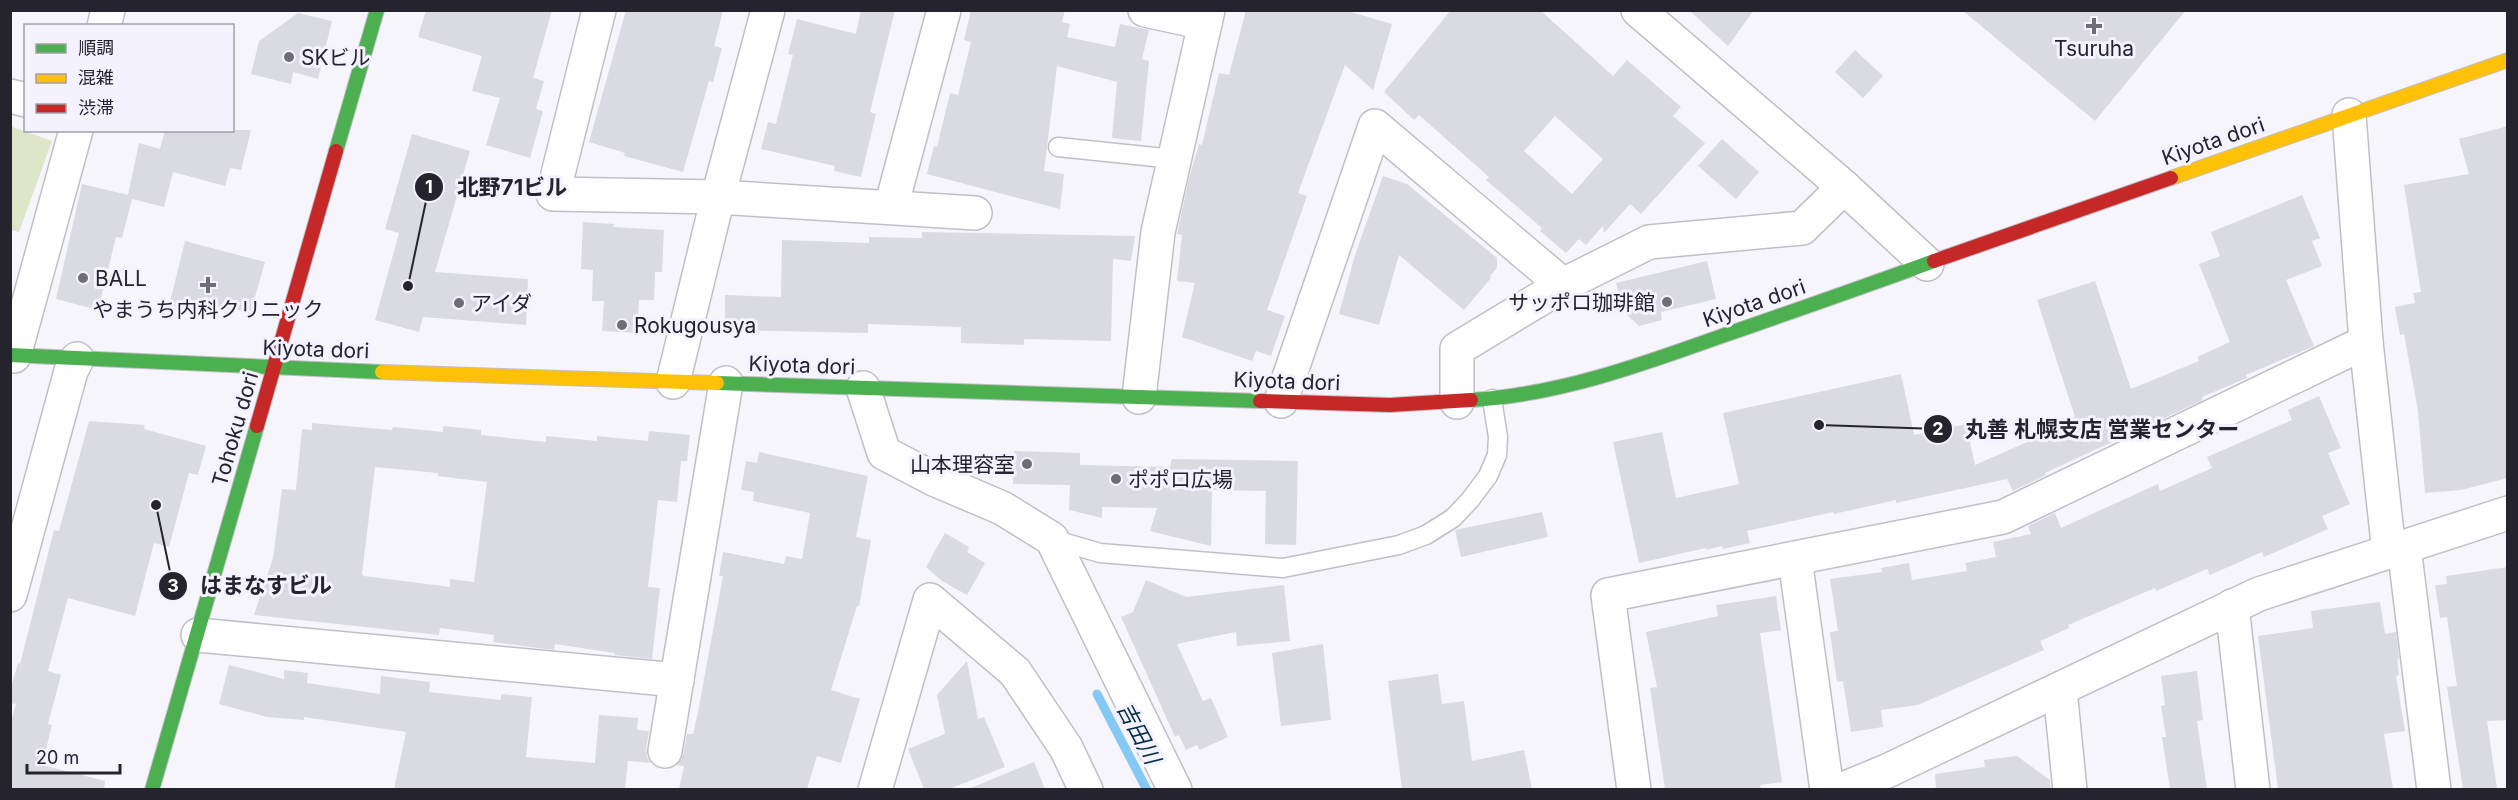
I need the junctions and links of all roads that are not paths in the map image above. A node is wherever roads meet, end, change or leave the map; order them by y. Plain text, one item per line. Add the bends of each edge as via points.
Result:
1 (378, 10) edge
2 (599, 10) edge
3 (768, 10) edge
4 (944, 10) edge
5 (1145, 10) edge
6 (1638, 10) edge
7 (1207, 17) edge
8 (2508, 60) edge
9 (2349, 116) junction
10 (75, 132) edge
11 (1058, 147) dead end
12 (1174, 159) junction
13 (1844, 187) junction
14 (718, 197) junction
15 (891, 207) junction
16 (975, 213) dead end
17 (1927, 264) junction
18 (1563, 285) junction
19 (2366, 342) junction
20 (12, 356) edge
21 (77, 359) junction
22 (275, 369) junction
23 (673, 382) junction
24 (726, 383) junction
25 (863, 388) junction
26 (1138, 397) junction
27 (1492, 399) junction
28 (1281, 401) junction
29 (1457, 402) junction
30 (2508, 513) edge
31 (1052, 539) junction
32 (2397, 549) junction
33 (1795, 559) junction
34 (11, 592) edge
35 (2232, 606) junction
36 (198, 635) junction
37 (677, 680) junction
38 (2060, 690) junction
39 (665, 751) dead end
40 (1888, 780) edge
41 (152, 789) edge
42 (875, 789) edge
43 (1086, 789) edge
44 (1175, 789) edge
45 (1634, 789) edge
46 (1827, 789) edge
47 (1841, 789) edge
48 (2070, 789) edge
49 (2253, 789) edge
50 (2434, 789) edge

1 - 22 street, Tohoku dori
2 - 14 street via 553,194
3 - 14 street
4 - 15 street
5 - 7 street
6 - 13 street
7 - 12 street
8 - 9 street, Kiyota dori
9 - 17 street, Kiyota dori
9 - 19 street
10 - 20 street
11 - 12 lane
12 - 26 street via 1158,232
13 - 17 street
13 - 18 street via 1802,228 1649,242
14 - 15 street
14 - 23 street
15 - 16 street
17 - 27 street, Kiyota dori via 1617,373
18 - 28 street via 1375,126
18 - 29 street via 1457,349
19 - 32 street
19 - 33 street via 2003,517
20 - 21 street, Kiyota dori
21 - 22 street, Kiyota dori
21 - 34 street
22 - 23 street, Kiyota dori
22 - 36 street, Tohoku dori
23 - 24 street, Kiyota dori
24 - 25 street, Kiyota dori
24 - 37 street
25 - 26 street, Kiyota dori
25 - 31 street via 884,453 1002,508
26 - 28 street, Kiyota dori
27 - 29 street, Kiyota dori
27 - 31 lane via 1498,446 1488,476 1453,518 1426,535 1399,545 1282,568 1100,553
28 - 29 street, Kiyota dori via 1390,405
30 - 32 street
31 - 44 street
32 - 35 street
32 - 50 street
33 - 45 street via 1608,595
33 - 46 street
35 - 38 street
35 - 49 street
36 - 37 street
36 - 41 street, Tohoku dori
37 - 39 street
38 - 40 street
38 - 48 street
40 - 47 street
42 - 43 street via 930,600 1015,672 1066,748

